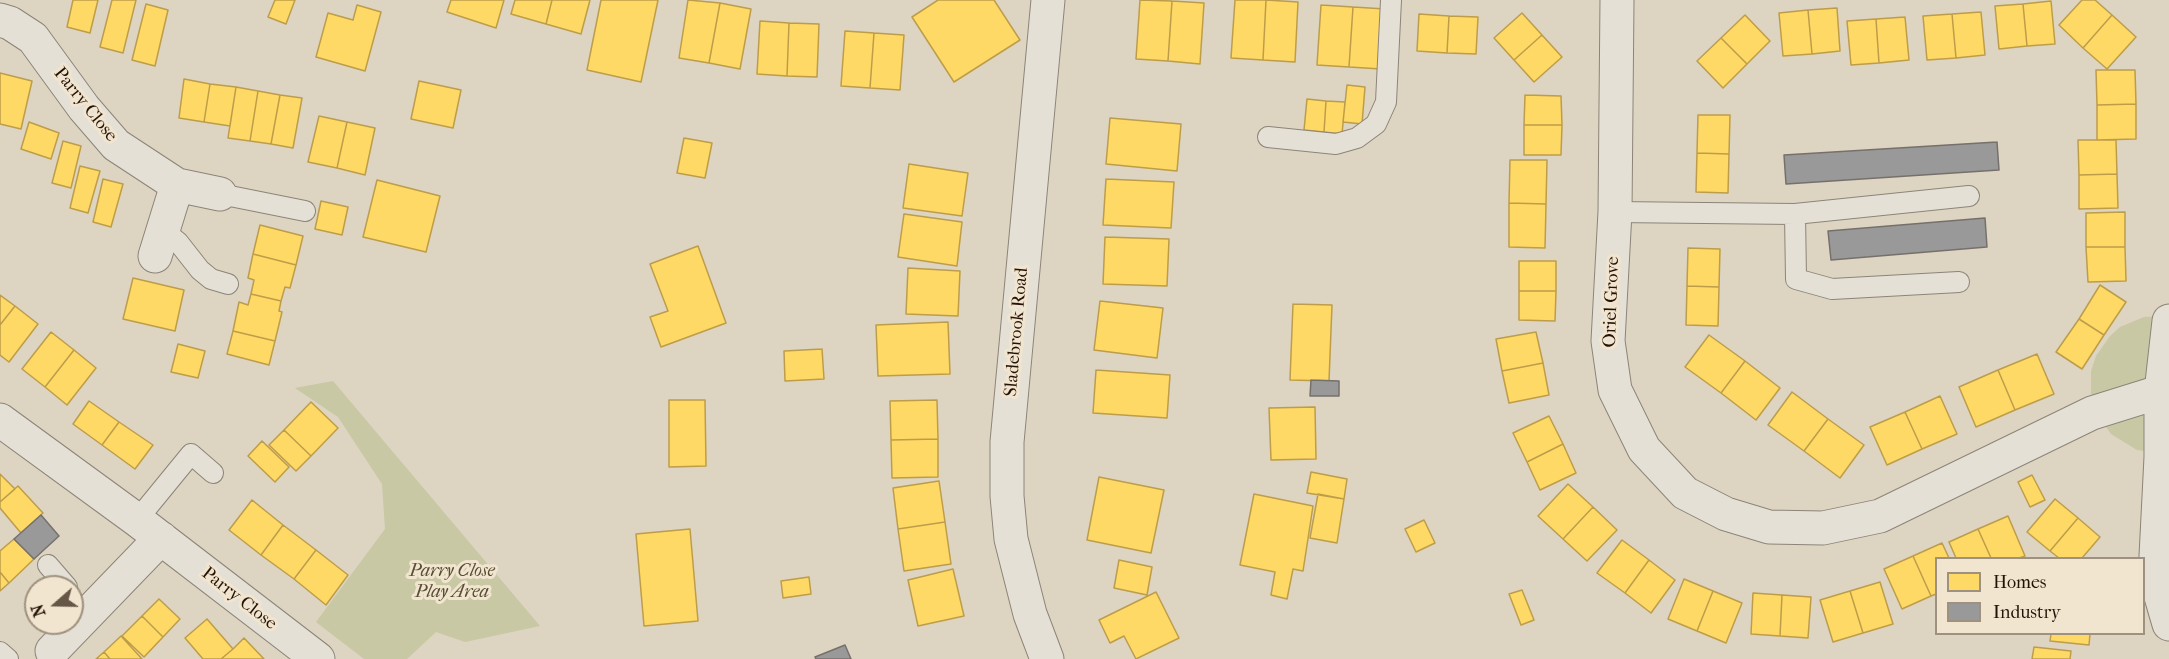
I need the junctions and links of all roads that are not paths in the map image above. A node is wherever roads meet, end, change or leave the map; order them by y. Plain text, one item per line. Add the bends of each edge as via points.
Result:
1 (1048, 0) edge
2 (1391, 0) edge
3 (1617, 0) edge
4 (0, 20) edge
5 (1268, 137) dead end
6 (177, 185) junction
7 (220, 194) joint
8 (1969, 196) dead end
9 (304, 211) dead end
10 (1616, 212) junction
11 (1795, 214) junction
12 (159, 243) joint
13 (1959, 282) dead end
14 (228, 284) dead end
15 (2169, 321) edge
16 (2165, 391) edge
17 (0, 420) edge
18 (213, 472) dead end
19 (149, 529) junction
20 (48, 566) dead end
21 (56, 575) edge
22 (84, 599) edge
23 (2169, 624) edge
24 (59, 635) edge
25 (0, 652) edge
26 (46, 655) edge
27 (1037, 656) edge
28 (8, 659) edge
29 (318, 659) edge

1 - 27 street, Sladebrook Road via 1006,442 1011,539
2 - 5 lane via 1386,102 1376,124 1357,138 1336,144
3 - 10 street, Oriel Grove
4 - 6 street, Parry Close via 33,38 116,145
6 - 7 street
6 - 12 street
7 - 9 lane
8 - 11 lane
10 - 11 lane
10 - 16 street, Oriel Grove via 1608,341 1615,390 1644,449 1685,493 1726,514 1769,527 1823,528 1880,516 2092,413
11 - 13 lane via 1796,279 1832,289
12 - 14 lane via 178,242 200,270 211,279
15 - 16 street
16 - 23 street via 2155,576
17 - 19 street, Parry Close
18 - 19 lane via 191,454
19 - 22 street
19 - 29 street, Parry Close
20 - 21 lane
24 - 26 street
25 - 28 lane

